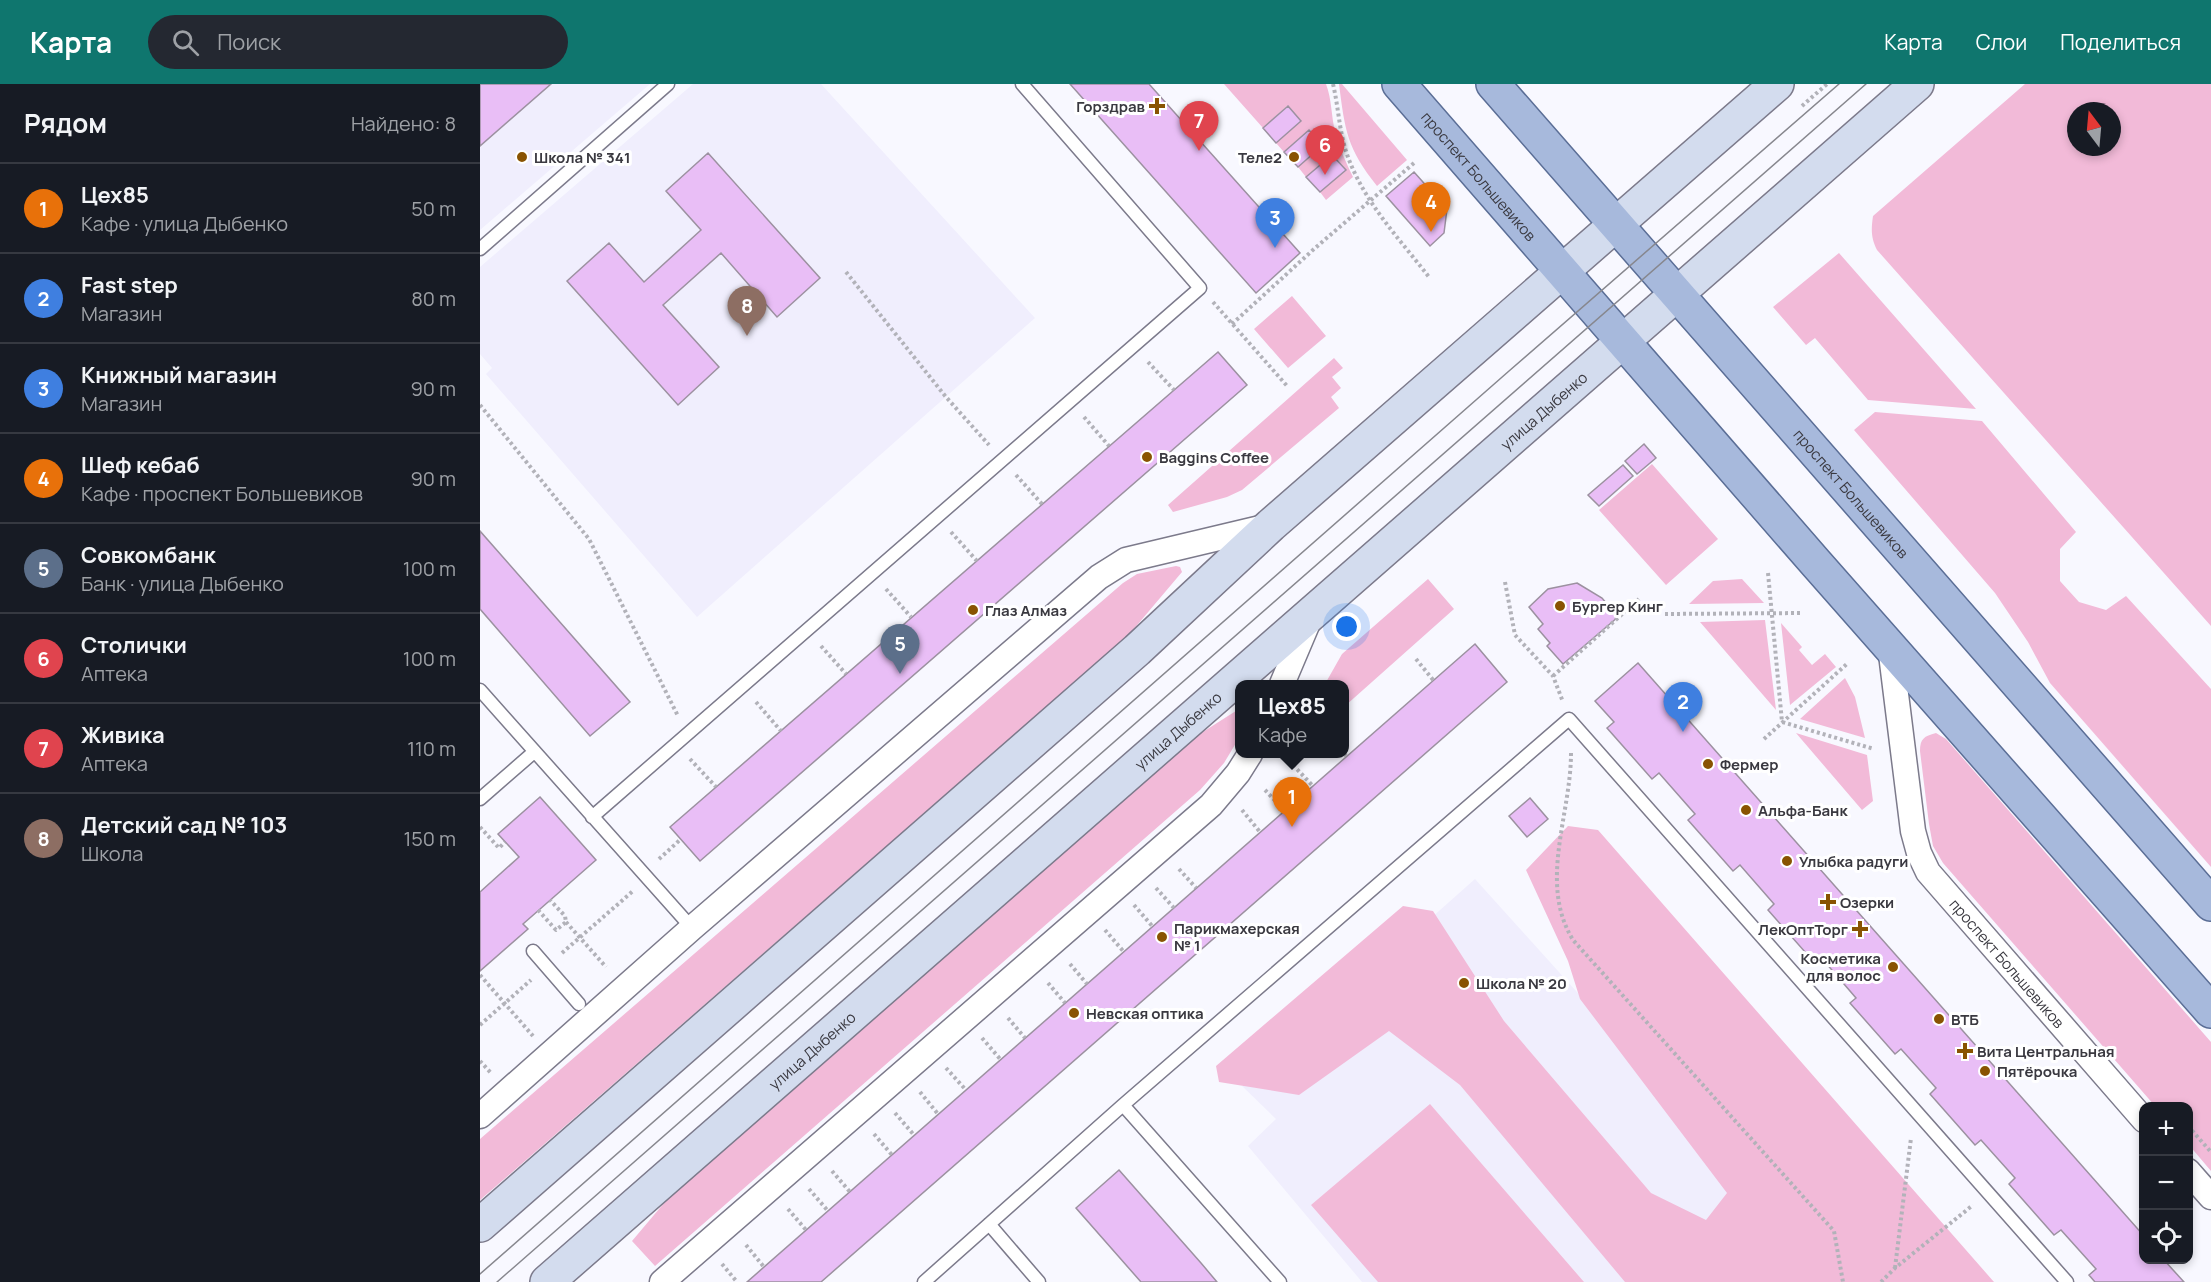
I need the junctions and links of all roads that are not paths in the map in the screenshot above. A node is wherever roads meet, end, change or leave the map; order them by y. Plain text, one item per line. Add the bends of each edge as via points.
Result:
1 (668, 84) edge
2 (1022, 84) edge
3 (1399, 84) edge
4 (1493, 84) edge
5 (1777, 84) edge
6 (1917, 84) edge
7 (1616, 225) junction
8 (480, 249) edge
9 (1562, 272) junction
10 (1676, 294) junction
11 (1623, 341) junction
12 (1271, 525) junction
13 (1313, 611) junction
14 (1890, 646) junction
15 (1284, 680) edge
16 (480, 690) edge
17 (534, 752) junction
18 (1247, 758) edge
19 (480, 799) edge
20 (592, 817) junction
21 (2211, 904) edge
22 (692, 928) junction
23 (533, 951) dead end
24 (579, 1004) dead end
25 (2211, 1011) edge
26 (1123, 1105) junction
27 (2139, 1114) edge
28 (480, 1116) edge
29 (2193, 1177) edge
30 (2211, 1197) edge
31 (989, 1224) junction
32 (480, 1225) edge
33 (547, 1282) edge
34 (662, 1282) edge
35 (924, 1282) edge
36 (1039, 1282) edge
37 (1280, 1282) edge
38 (2067, 1282) edge

1 - 8 lane
2 - 20 lane via 1200,288
3 - 9 main road, проспект Большевиков
4 - 7 main road, проспект Большевиков
5 - 7 main road
6 - 10 main road, улица Дыбенко
7 - 9 main road
7 - 10 main road, проспект Большевиков
9 - 11 main road, проспект Большевиков
9 - 12 main road
10 - 11 main road, улица Дыбенко
10 - 21 main road, проспект Большевиков
11 - 13 main road, улица Дыбенко
11 - 14 main road, проспект Большевиков
12 - 22 street via 1126,560 1099,577
12 - 32 main road via 1137,650
13 - 15 street
13 - 33 main road, улица Дыбенко
14 - 25 main road, проспект Большевиков
14 - 27 street, проспект Большевиков via 1913,831 1928,872
16 - 17 lane
17 - 19 lane
17 - 20 lane
18 - 34 street via 1211,805
20 - 22 lane
22 - 28 street
23 - 24 lane
26 - 31 lane
26 - 37 lane
26 - 38 lane via 1569,719
29 - 30 street
31 - 35 lane
31 - 36 lane

